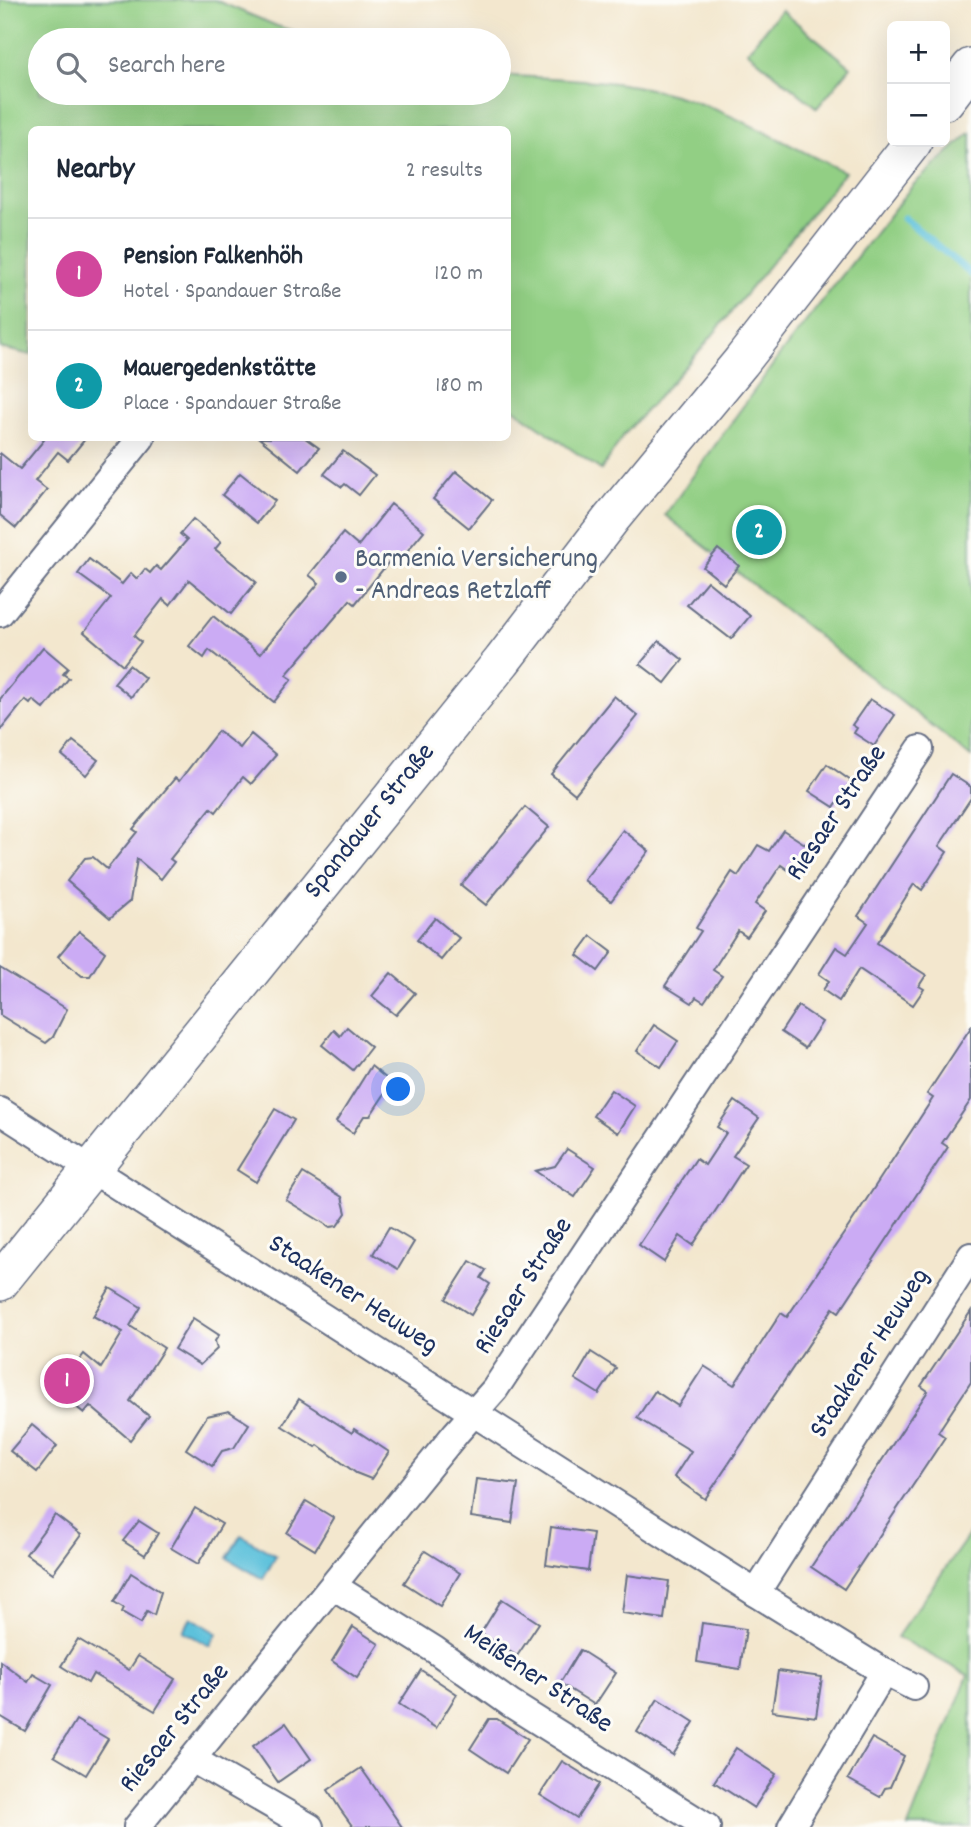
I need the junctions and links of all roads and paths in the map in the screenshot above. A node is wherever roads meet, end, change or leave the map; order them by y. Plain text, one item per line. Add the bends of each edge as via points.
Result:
1 (971, 67) edge
2 (950, 94) edge
3 (910, 147) edge
4 (139, 441) edge
5 (0, 614) edge
6 (920, 749) dead end
7 (0, 1111) edge
8 (91, 1167) junction
9 (971, 1256) edge
10 (0, 1282) edge
11 (475, 1412) junction
12 (333, 1586) junction
13 (756, 1593) junction
14 (884, 1672) junction
15 (914, 1687) dead end
16 (192, 1759) junction
17 (138, 1827) edge
18 (310, 1827) edge
19 (707, 1827) edge
20 (791, 1827) edge

1 - 2 main road
3 - 8 main road, Spandauer Straße via 502,661
4 - 5 street
6 - 11 street, Riesaer Straße via 495,1389
7 - 8 street, Staakener Heuweg
8 - 10 main road, Spandauer Straße
8 - 11 street, Staakener Heuweg
9 - 13 street, Staakener Heuweg
11 - 12 street, Riesaer Straße
11 - 13 street, Staakener Heuweg
12 - 16 street, Riesaer Straße
12 - 19 street, Meißener Straße
13 - 14 street, Staakener Heuweg
14 - 15 street, Staakener Heuweg
14 - 20 street
16 - 17 street, Riesaer Straße
16 - 18 street

